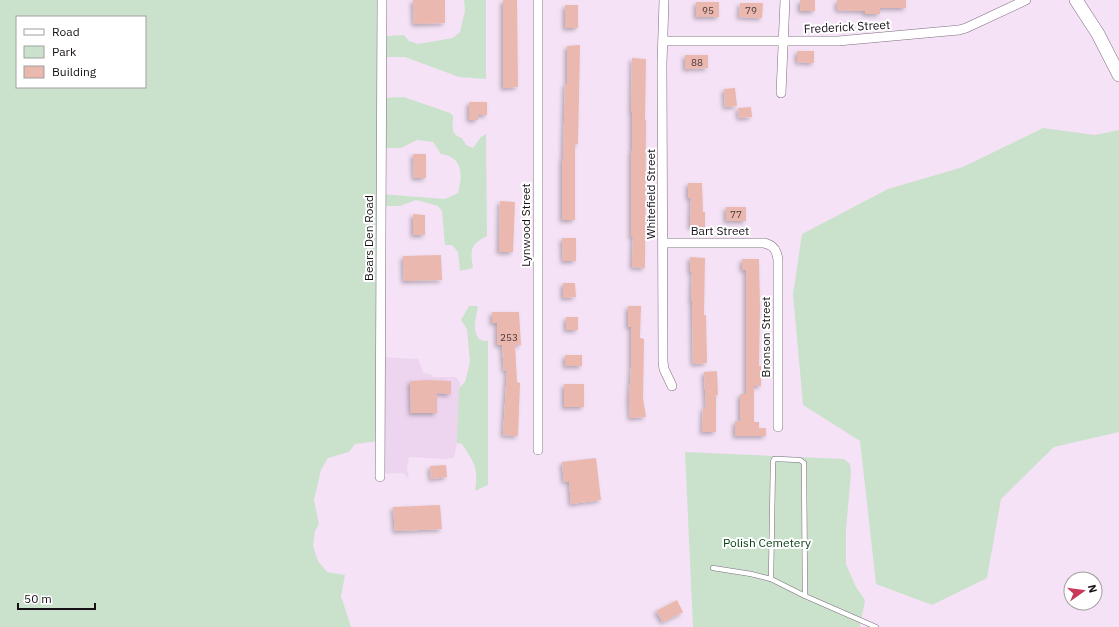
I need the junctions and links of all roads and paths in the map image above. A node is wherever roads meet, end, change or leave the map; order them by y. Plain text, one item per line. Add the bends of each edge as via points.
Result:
1 (382, 0) edge
2 (538, 0) edge
3 (664, 0) edge
4 (785, 0) edge
5 (1026, 0) edge
6 (1076, 0) edge
7 (663, 41) junction
8 (783, 41) junction
9 (1119, 75) edge
10 (781, 93) dead end
11 (663, 244) junction
12 (775, 248) joint
13 (672, 386) dead end
14 (778, 427) dead end
15 (538, 450) dead end
16 (380, 477) dead end
17 (713, 568) dead end
18 (771, 579) junction
19 (805, 596) junction
20 (876, 627) edge

1 - 16 street, Bears Den Road
2 - 15 street, Lynwood Street
3 - 7 street, Whitefield Street
4 - 8 street
5 - 8 street, Frederick Street via 959,30 838,41
6 - 9 main road via 1098,34
7 - 8 street, Frederick Street
7 - 11 street, Whitefield Street
8 - 10 street
11 - 12 street, Bart Street via 764,243
11 - 13 street, Whitefield Street via 663,362
12 - 14 street, Bronson Street via 778,260
17 - 18 lane
18 - 19 lane
18 - 19 lane via 772,462 777,459 800,460 804,463
19 - 20 lane

